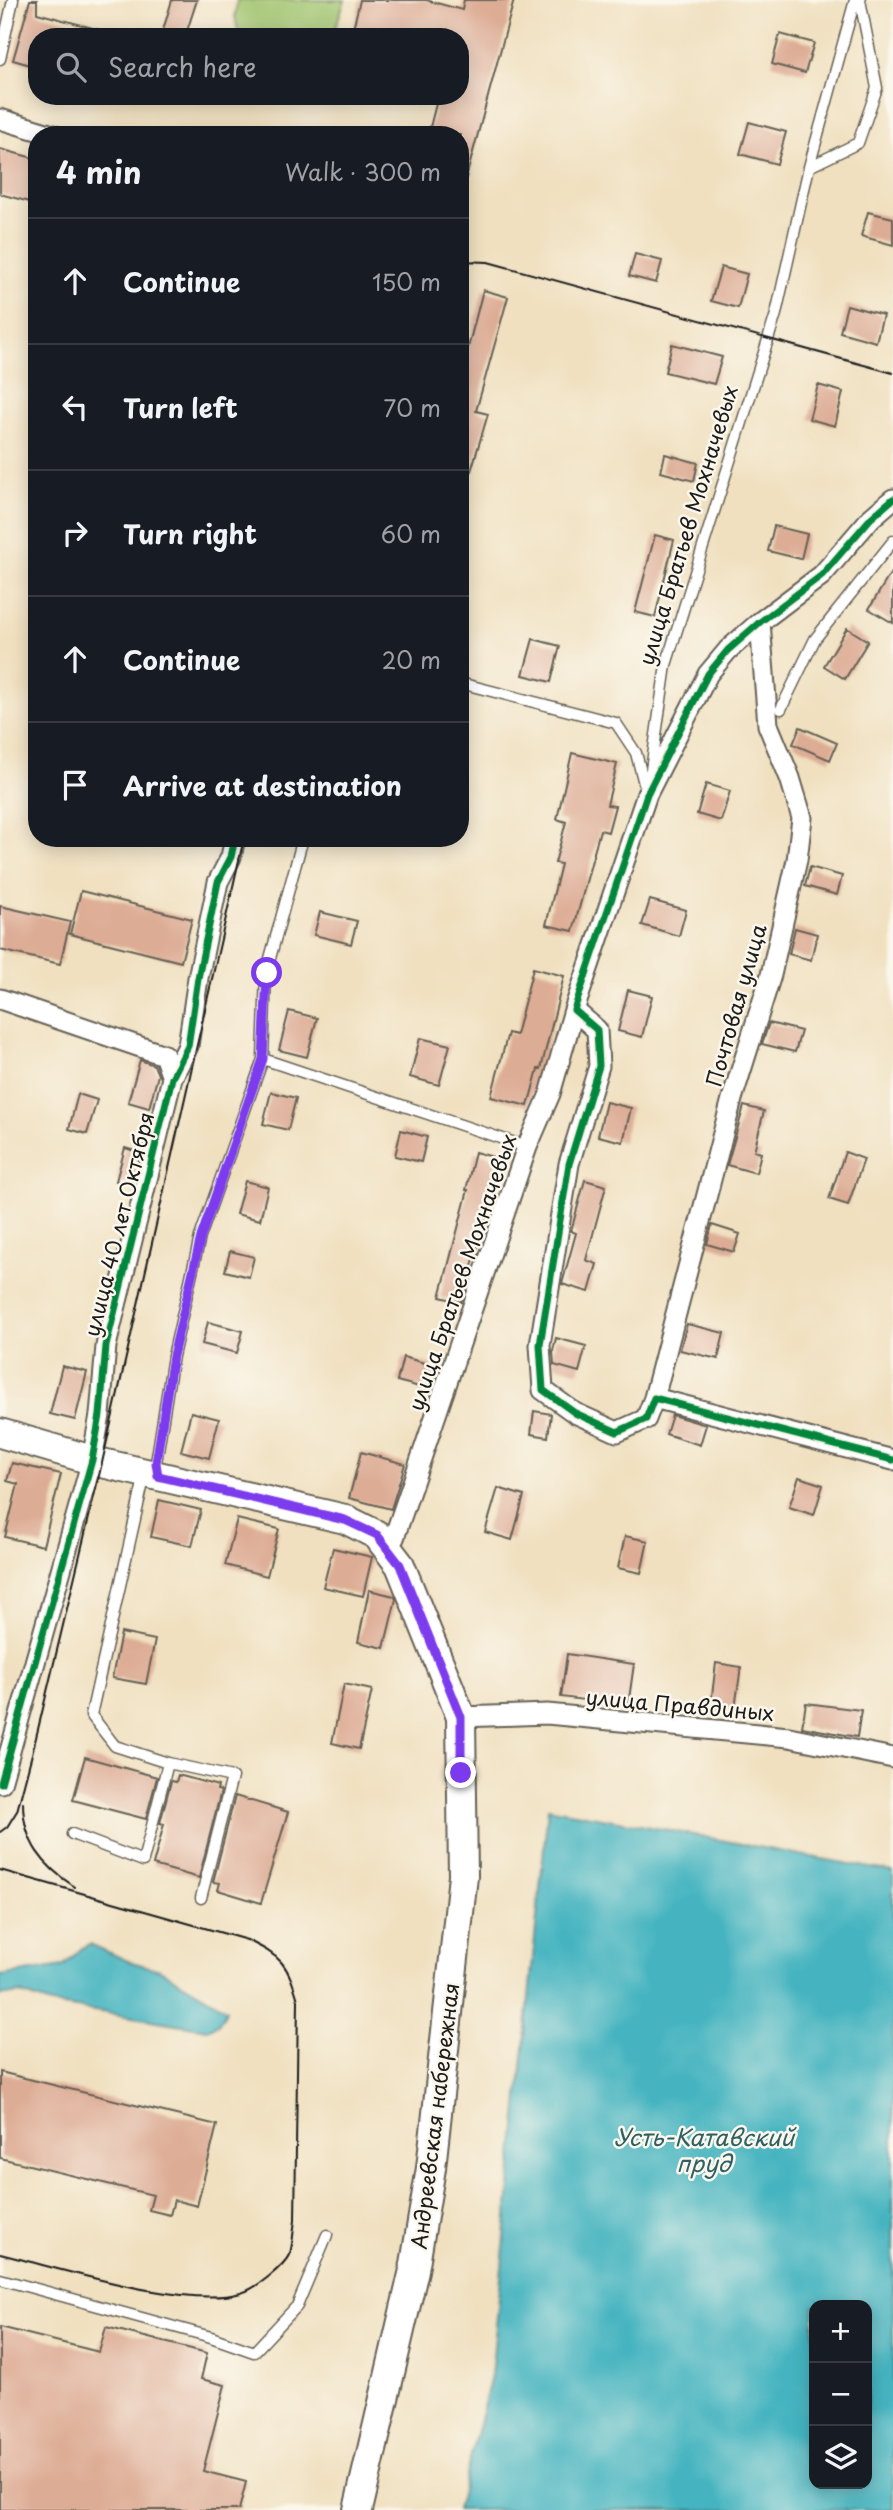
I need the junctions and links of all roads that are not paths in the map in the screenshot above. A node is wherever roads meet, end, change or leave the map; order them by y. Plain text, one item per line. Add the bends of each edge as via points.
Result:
1 (13, 0) edge
2 (855, 0) edge
3 (860, 0) edge
4 (2, 40) edge
5 (0, 59) edge
6 (0, 119) edge
7 (28, 127) edge
8 (809, 167) junction
9 (893, 499) edge
10 (893, 541) edge
11 (760, 622) junction
12 (469, 685) edge
13 (780, 709) dead end
14 (647, 794) junction
15 (233, 847) edge
16 (301, 847) edge
17 (0, 999) edge
18 (574, 1010) junction
19 (263, 1059) junction
20 (172, 1077) junction
21 (527, 1147) junction
22 (654, 1398) junction
23 (0, 1433) edge
24 (92, 1460) junction
25 (893, 1460) edge
26 (152, 1475) junction
27 (386, 1548) junction
28 (461, 1717) junction
29 (893, 1758) edge
30 (168, 1763) junction
31 (1, 1783) edge
32 (72, 1834) dead end
33 (201, 1898) dead end
34 (327, 2235) dead end
35 (0, 2279) edge
36 (358, 2510) edge

1 - 4 lane
2 - 8 lane, улица Братьев Мохначевых
3 - 8 lane via 877,88 858,144
4 - 5 lane
6 - 7 street
8 - 14 lane, улица Братьев Мохначевых via 776,314 666,665
9 - 11 street, улица Братьев Мохначевых via 822,575
10 - 13 lane via 816,639
11 - 14 street, улица Братьев Мохначевых via 708,674
11 - 22 street, Почтовая улица via 768,725 802,818 797,860 771,975 732,1099
12 - 14 lane via 616,723 636,753
14 - 18 street, улица Братьев Мохначевых
15 - 20 street, улица 40 лет Октября via 218,882 188,1046
16 - 19 lane via 267,973
17 - 20 street via 164,1055
18 - 21 street, улица Братьев Мохначевых via 550,1094
18 - 22 street via 597,1030 599,1066 569,1164 540,1345 543,1390 575,1413 617,1432 646,1419
19 - 21 lane
19 - 26 lane via 201,1237
20 - 24 street, улица 40 лет Октября via 106,1346
21 - 27 street, улица Братьев Мохначевых via 394,1538
22 - 25 street
23 - 24 main road
24 - 26 main road
24 - 31 street, улица 40 лет Октября
26 - 27 main road via 345,1520 377,1535
26 - 30 lane via 91,1715 115,1746
27 - 28 main road via 400,1565
28 - 29 street, улица Правдиных via 547,1714 789,1737
28 - 36 main road, Андреевская набережная via 463,1876 431,2168 414,2270
30 - 32 lane via 143,1861
30 - 33 lane via 232,1777
34 - 35 lane via 298,2306 254,2353

